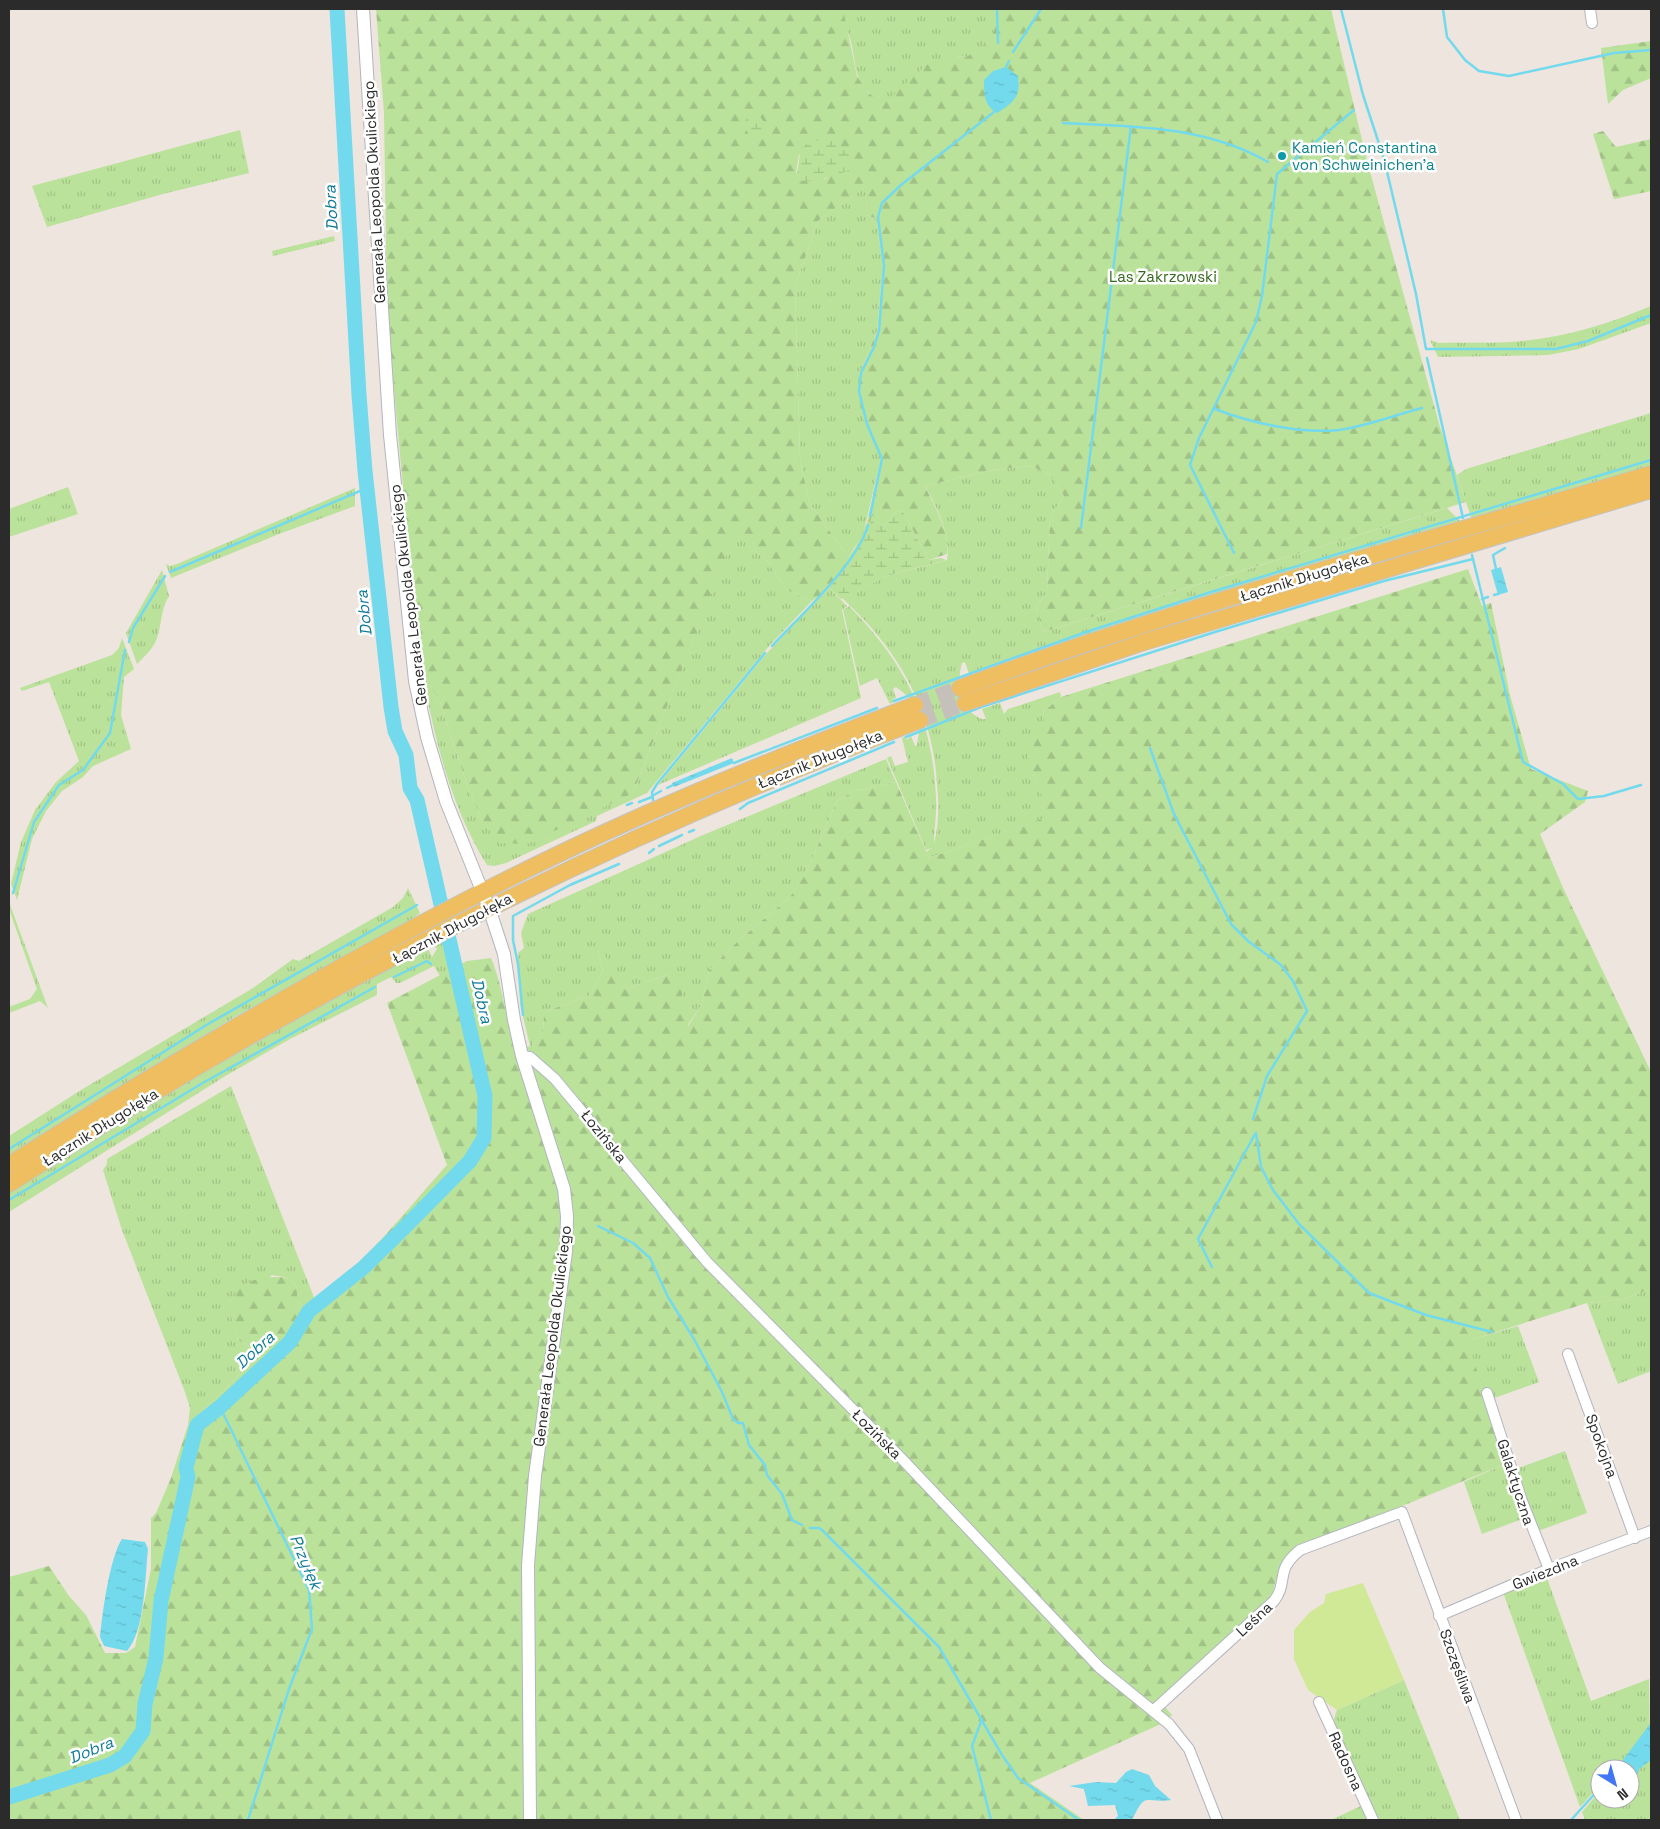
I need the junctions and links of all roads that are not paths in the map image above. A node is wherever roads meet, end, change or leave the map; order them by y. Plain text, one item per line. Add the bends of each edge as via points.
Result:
1 (363, 9) edge
2 (1590, 9) edge
3 (1592, 23) dead end
4 (1651, 474) edge
5 (1651, 490) edge
6 (482, 892) junction
7 (489, 908) junction
8 (522, 1056) junction
9 (9, 1165) edge
10 (9, 1184) edge
11 (1568, 1354) dead end
12 (1487, 1393) dead end
13 (1402, 1512) joint
14 (1651, 1531) edge
15 (1635, 1538) junction
16 (1549, 1569) junction
17 (1439, 1616) junction
18 (1319, 1702) dead end
19 (1154, 1710) junction
20 (530, 1820) edge
21 (1217, 1820) edge
22 (1373, 1820) edge
23 (1516, 1820) edge

1 - 6 street, Generała Leopolda Okulickiego via 390,436 414,672 436,770
2 - 3 street
4 - 5 main road, Łącznik Długołęka via 1197,609 1048,657 963,695
6 - 7 street, Generała Leopolda Okulickiego
6 - 7 main road, Łącznik Długołęka via 655,810 917,712 688,814
6 - 9 main road, Łącznik Długołęka via 226,1031
7 - 8 street, Generała Leopolda Okulickiego via 504,954
7 - 10 main road, Łącznik Długołęka via 217,1054
8 - 19 street, Łozińska via 535,1061 561,1085 707,1262 902,1459 1100,1668
8 - 20 street, Generała Leopolda Okulickiego via 564,1189 567,1231 535,1476 528,1565
11 - 15 street, Spokojna
12 - 16 street, Galaktyczna via 1522,1502
13 - 17 street, Szczęśliwa
13 - 19 street, Leśna via 1300,1550 1282,1571 1280,1593 1274,1600
14 - 15 street, Gwiezdna
15 - 16 street, Gwiezdna
16 - 17 street, Gwiezdna
17 - 23 street, Szczęśliwa
18 - 22 street, Radosna
19 - 21 street, Łozińska via 1189,1749

